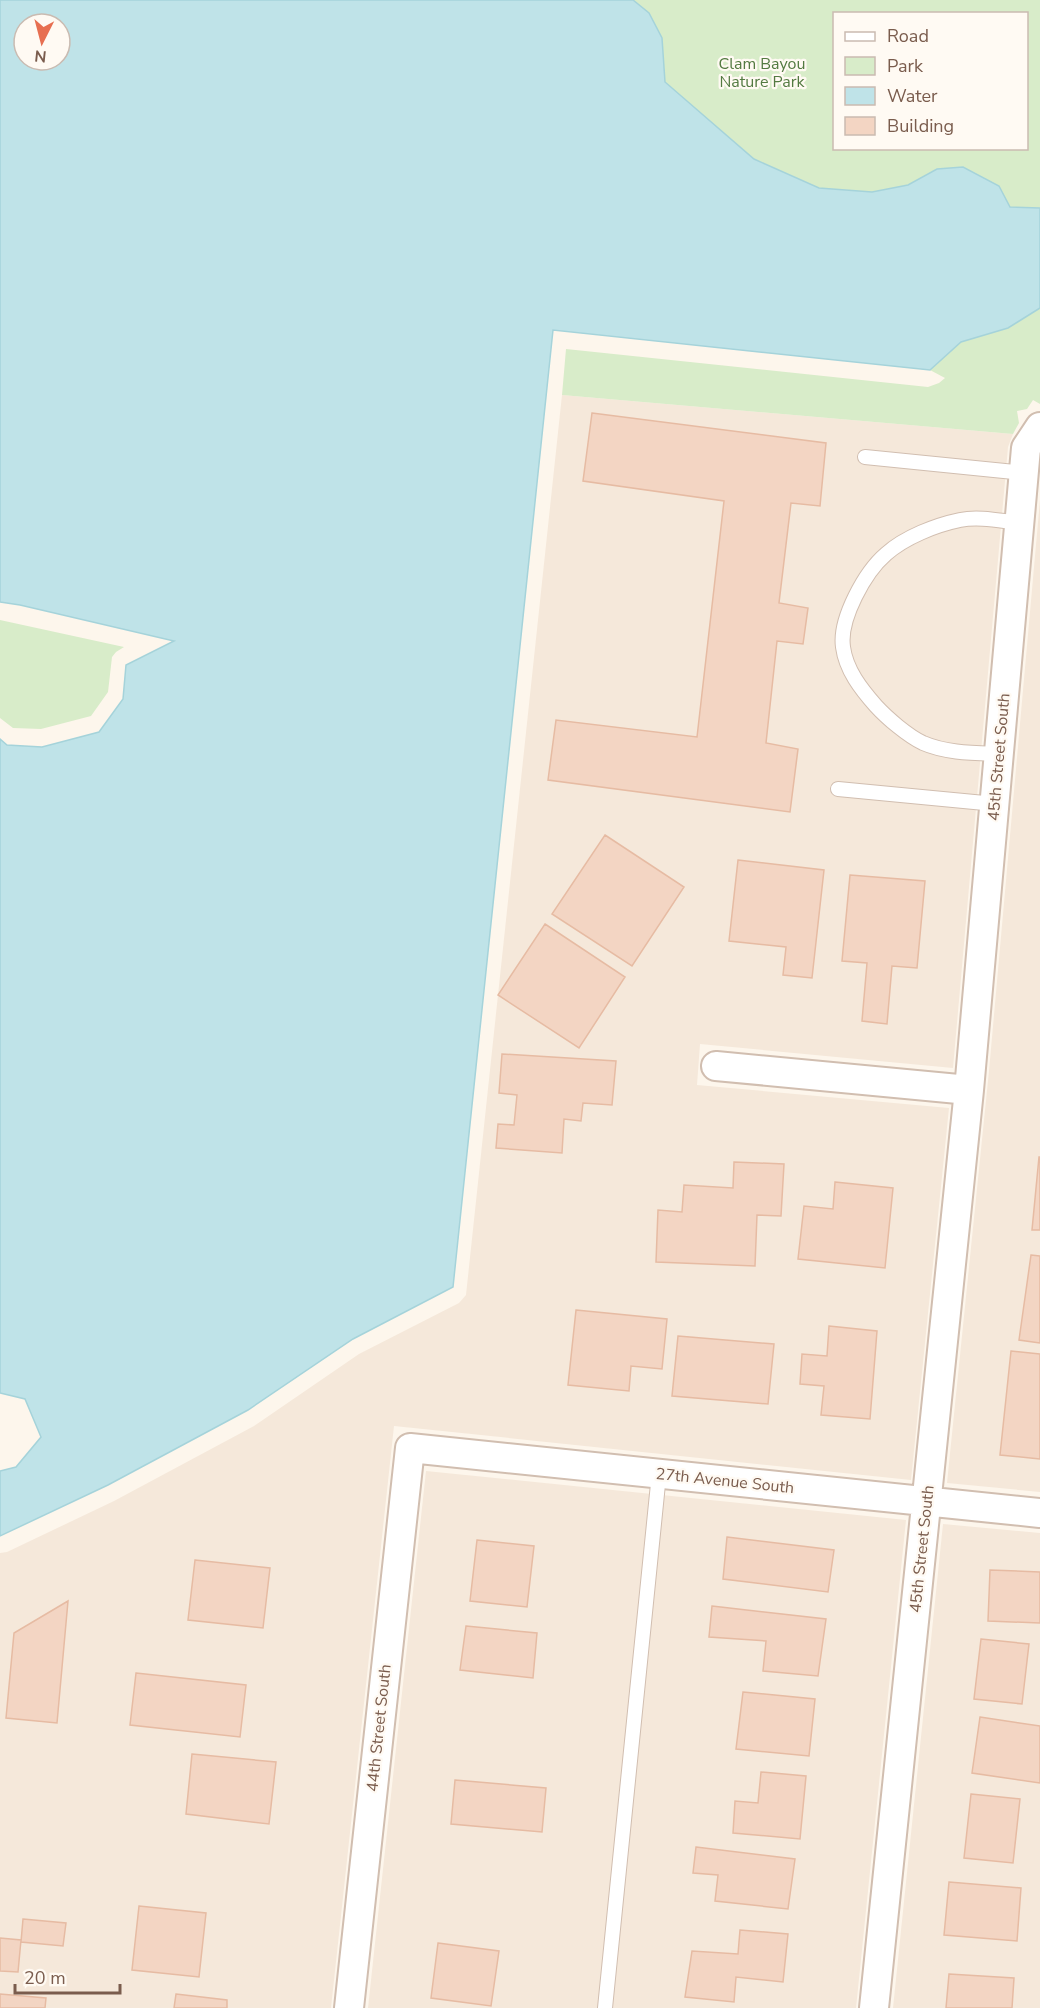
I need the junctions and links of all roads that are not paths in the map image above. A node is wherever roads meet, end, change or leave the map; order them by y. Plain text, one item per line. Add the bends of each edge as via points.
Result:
1 (1039, 427) edge
2 (865, 457) dead end
3 (1024, 474) junction
4 (1020, 523) junction
5 (999, 754) junction
6 (838, 789) dead end
7 (995, 804) junction
8 (716, 1066) dead end
9 (969, 1090) junction
10 (410, 1448) joint
11 (659, 1474) junction
12 (927, 1502) junction
13 (1040, 1513) edge
14 (349, 2008) edge
15 (605, 2008) edge
16 (874, 2008) edge

1 - 3 street, 45th Street South via 1026,448
2 - 3 lane
3 - 4 street, 45th Street South
4 - 5 street, 45th Street South
4 - 5 lane via 962,520 905,541 885,554 870,573 843,631 849,669 862,691 889,718 921,742 942,749
5 - 7 street, 45th Street South
6 - 7 lane
7 - 9 street, 45th Street South
8 - 9 street
9 - 12 street, 45th Street South
10 - 11 street, 27th Avenue South
10 - 14 street, 44th Street South
11 - 12 street, 27th Avenue South
11 - 15 lane
12 - 13 street, 27th Avenue South
12 - 16 street, 45th Street South

